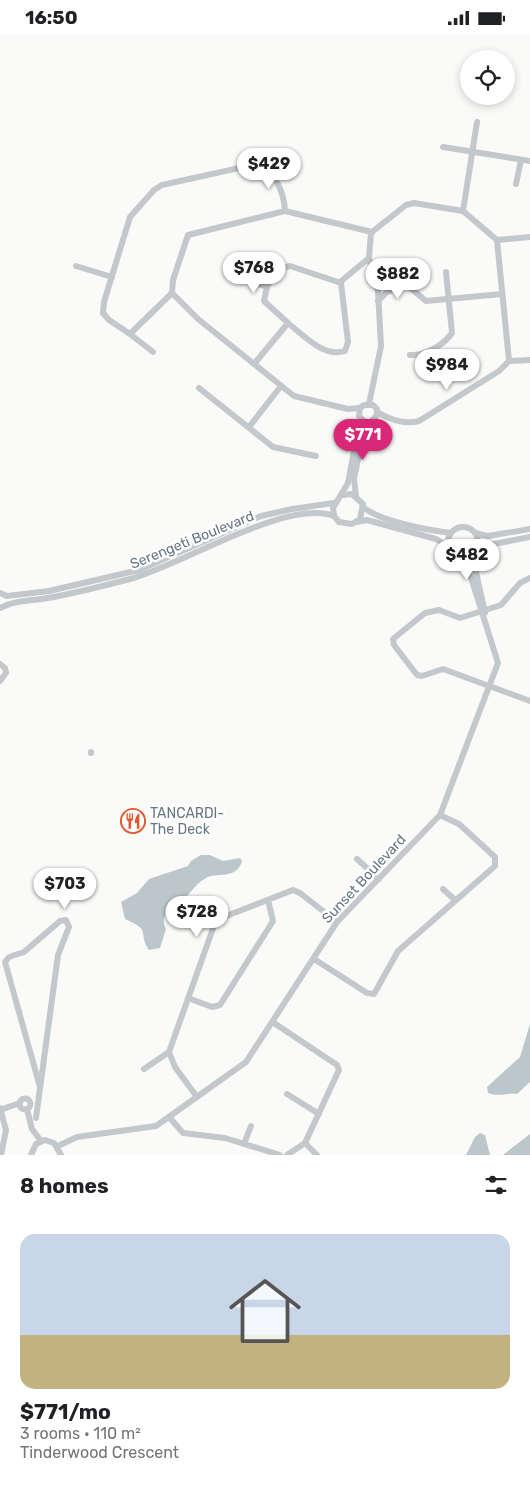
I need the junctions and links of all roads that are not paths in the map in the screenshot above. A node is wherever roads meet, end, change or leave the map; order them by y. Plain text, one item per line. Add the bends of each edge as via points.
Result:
1 (477, 122) dead end
2 (443, 147) dead end
3 (473, 151) junction
4 (521, 159) junction
5 (530, 161) edge
6 (516, 183) dead end
7 (285, 211) junction
8 (464, 211) junction
9 (370, 232) junction
10 (530, 237) edge
11 (497, 240) junction
12 (369, 259) junction
13 (76, 266) dead end
14 (446, 272) dead end
15 (112, 277) junction
16 (237, 277) dead end
17 (340, 282) junction
18 (267, 287) junction
19 (378, 291) junction
20 (172, 293) junction
21 (387, 293) junction
22 (502, 294) junction
23 (448, 298) junction
24 (378, 301) junction
25 (288, 323) junction
26 (130, 334) junction
27 (153, 352) dead end
28 (410, 355) dead end
29 (530, 360) edge
30 (509, 361) junction
31 (254, 364) junction
32 (281, 386) junction
33 (199, 388) dead end
34 (369, 404) junction
35 (360, 408) junction
36 (348, 409) junction
37 (377, 412) junction
38 (360, 417) junction
39 (387, 417) junction
40 (373, 421) junction
41 (249, 427) junction
42 (357, 452) junction
43 (316, 456) dead end
44 (342, 495) junction
45 (356, 496) junction
46 (334, 503) junction
47 (363, 507) junction
48 (334, 515) junction
49 (357, 522) junction
50 (530, 529) edge
51 (451, 533) junction
52 (475, 533) junction
53 (530, 537) edge
54 (448, 545) junction
55 (477, 549) junction
56 (461, 557) junction
57 (530, 578) edge
58 (477, 590) junction
59 (0, 594) edge
60 (0, 608) edge
61 (483, 613) junction
62 (0, 664) edge
63 (0, 681) edge
64 (490, 685) junction
65 (530, 701) edge
66 (440, 815) junction
67 (358, 859) dead end
68 (379, 879) junction
69 (443, 889) dead end
70 (268, 900) junction
71 (455, 900) junction
72 (337, 922) junction
73 (314, 959) junction
74 (188, 998) junction
75 (274, 1023) junction
76 (169, 1052) junction
77 (43, 1065) junction
78 (34, 1066) junction
79 (144, 1069) dead end
80 (40, 1087) junction
81 (286, 1094) dead end
82 (197, 1097) junction
83 (38, 1098) junction
84 (30, 1101) junction
85 (20, 1103) junction
86 (0, 1109) edge
87 (27, 1109) junction
88 (319, 1113) junction
89 (36, 1117) dead end
90 (170, 1117) junction
91 (252, 1126) dead end
92 (41, 1141) junction
93 (305, 1143) junction
94 (244, 1144) junction
95 (58, 1146) junction
96 (1, 1155) edge
97 (31, 1155) edge
98 (61, 1155) edge
99 (280, 1155) edge
100 (287, 1155) edge
101 (318, 1155) edge

1 - 3 street
2 - 3 street
3 - 4 street
3 - 8 street
4 - 5 street
4 - 6 street
7 - 9 street
7 - 15 street via 281,187 263,167 254,164 158,188 130,217
7 - 20 street via 189,233 173,280
8 - 9 street via 410,203 378,230
8 - 11 street
9 - 12 street
10 - 11 street
11 - 22 street
12 - 17 street
12 - 19 street
13 - 15 street
14 - 23 street
15 - 26 street via 103,313
16 - 18 street
17 - 18 street via 283,267 273,272
17 - 25 street via 348,342 345,351 323,348
18 - 25 street via 265,303
19 - 21 street
19 - 24 street
20 - 26 street
20 - 31 street via 198,319
21 - 23 street via 407,285 426,301
21 - 24 street
22 - 23 street
22 - 30 street
23 - 28 street via 451,335 422,354
24 - 34 street via 381,346
25 - 31 street
26 - 27 street
29 - 30 street
30 - 39 street via 499,371 418,421 413,423
31 - 32 street
32 - 36 street via 300,399
32 - 41 street
33 - 41 street
34 - 35 street
34 - 37 street
35 - 36 street
35 - 38 street
36 - 38 street
37 - 39 street
37 - 40 street
38 - 40 street via 365,422
38 - 42 street
39 - 40 street
40 - 42 street via 364,430
41 - 43 street via 273,447
42 - 44 street
42 - 45 street
44 - 45 street
44 - 46 street
45 - 47 street
46 - 48 street
46 - 59 street, Serengeti Boulevard via 262,516 139,570 49,591
47 - 49 street via 363,514
47 - 51 street via 381,517
48 - 49 street via 343,524
48 - 60 street, Serengeti Boulevard via 319,512 273,521 147,574
49 - 54 street via 367,520
50 - 52 street via 488,536
51 - 52 street via 462,527
51 - 54 street
52 - 55 street
53 - 55 street
54 - 56 street via 454,554
55 - 56 street via 468,557
55 - 58 street, Sunset Boulevard via 474,563
56 - 58 street, Sunset Boulevard
57 - 61 street via 520,583 504,603
58 - 61 street, Sunset Boulevard
59 - 60 street
61 - 64 street, Sunset Boulevard via 497,658
61 - 64 street via 460,618 439,610 425,613 397,634 393,642 417,675 443,669
62 - 63 street via 6,673
64 - 65 street
64 - 66 street, Sunset Boulevard
66 - 68 street, Sunset Boulevard
66 - 71 street via 459,824 496,861 490,871
67 - 68 street
68 - 72 street, Sunset Boulevard
69 - 71 street
70 - 72 street via 295,890
70 - 74 street via 216,920
70 - 74 street via 273,921 220,1005 212,1007
71 - 73 street via 398,951 374,994 367,993
72 - 73 street, Sunset Boulevard
73 - 75 street, Sunset Boulevard
74 - 76 street
75 - 82 street, Sunset Boulevard via 246,1062
75 - 88 street via 339,1067
76 - 79 street
76 - 82 street via 175,1067
77 - 78 street
77 - 78 street via 58,955 70,927 66,921 60,921 24,952 9,957 5,962
77 - 80 street
78 - 80 street
80 - 83 street
81 - 88 street
82 - 90 street, Sunset Boulevard
83 - 84 street
83 - 89 street
84 - 85 street via 25,1099
84 - 87 street
85 - 86 street
85 - 87 street
86 - 96 street via 6,1130
87 - 92 street via 32,1129
88 - 93 street
90 - 94 street via 183,1133
90 - 95 street, Sunset Boulevard via 156,1126 77,1137
91 - 94 street
92 - 95 street via 50,1141
92 - 97 street
93 - 100 street
93 - 101 street
94 - 99 street
95 - 98 street

